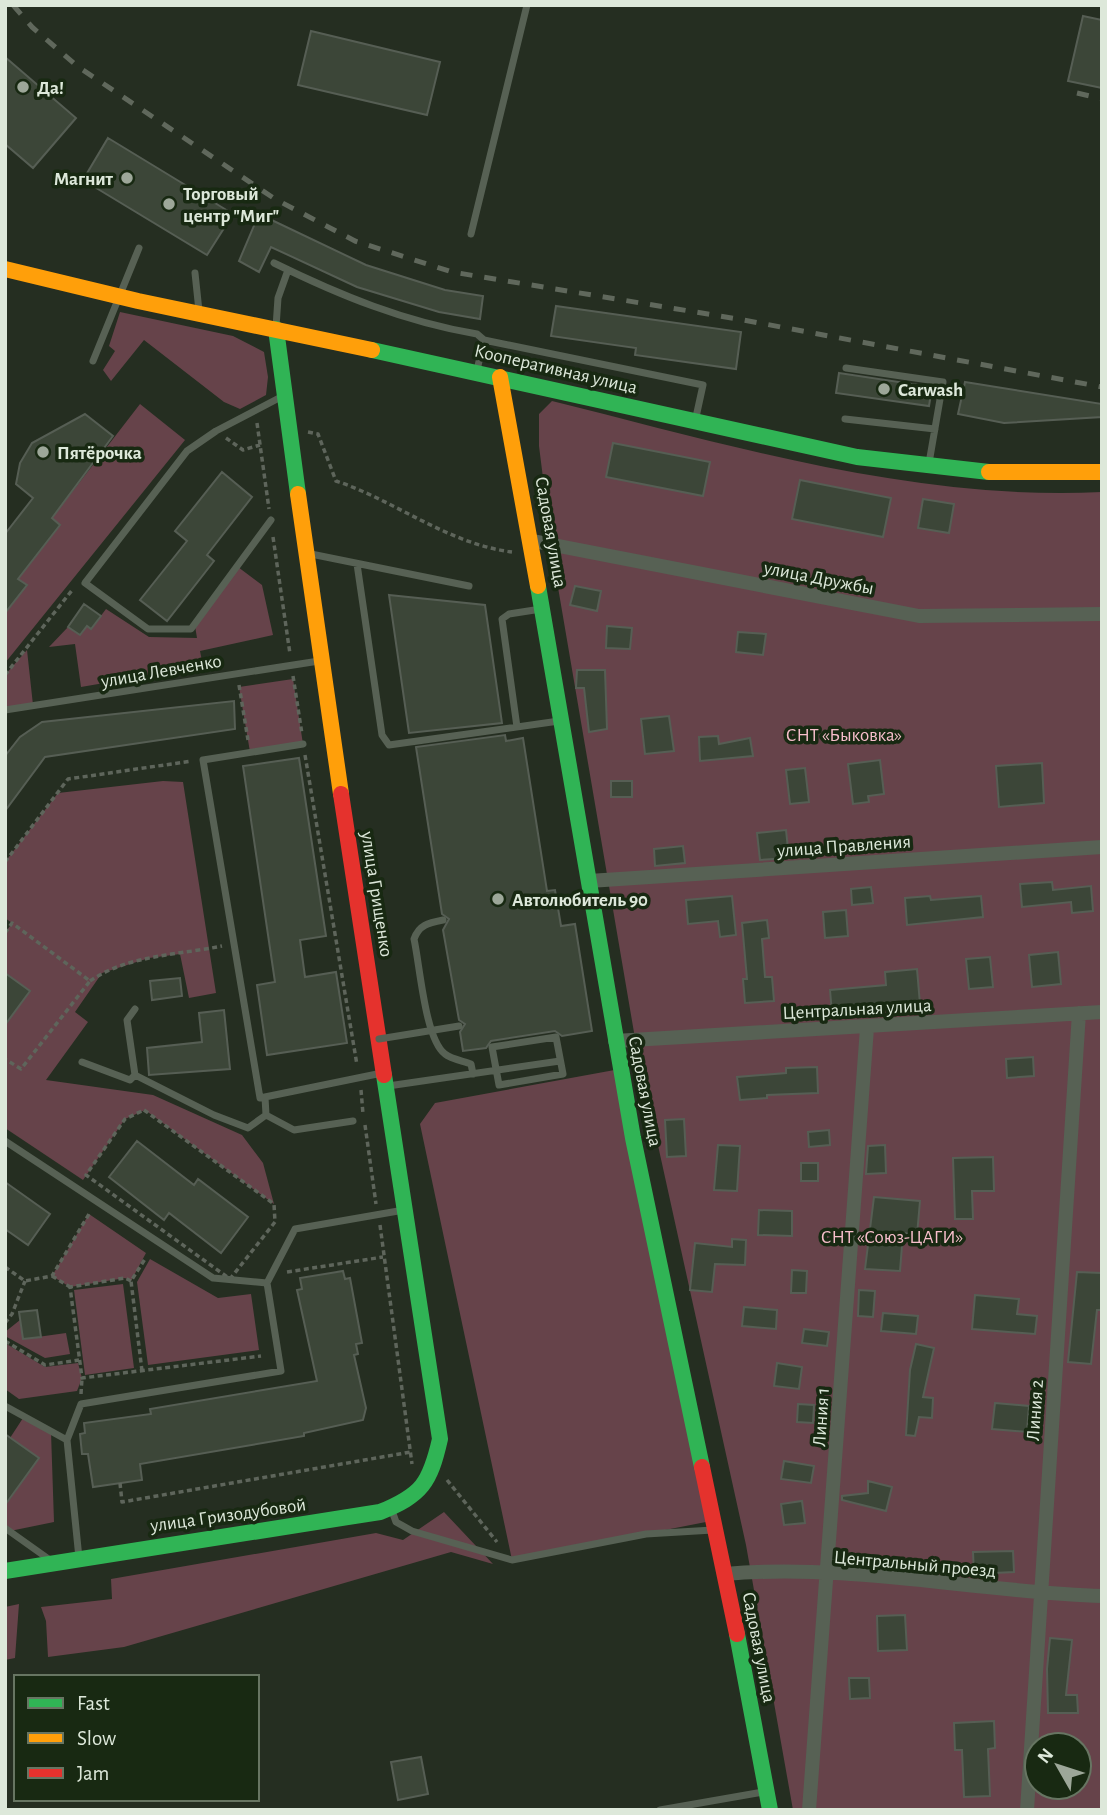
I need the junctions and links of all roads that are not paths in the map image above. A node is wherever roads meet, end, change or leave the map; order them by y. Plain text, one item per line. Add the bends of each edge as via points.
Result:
1 (527, 5) edge
2 (471, 234) dead end
3 (139, 248) dead end
4 (274, 263) dead end
5 (288, 270) junction
6 (7, 271) edge
7 (195, 273) dead end
8 (119, 296) junction
9 (200, 314) junction
10 (276, 329) junction
11 (484, 340) junction
12 (93, 361) dead end
13 (846, 369) dead end
14 (477, 372) junction
15 (500, 377) junction
16 (285, 395) junction
17 (845, 419) dead end
18 (695, 421) junction
19 (935, 429) junction
20 (929, 467) junction
21 (1102, 472) edge
22 (271, 520) road end
23 (534, 548) junction
24 (306, 553) junction
25 (357, 564) junction
26 (469, 586) dead end
27 (544, 609) junction
28 (1102, 614) edge
29 (321, 660) junction
30 (5, 710) edge
31 (563, 720) junction
32 (517, 727) junction
33 (303, 744) road end
34 (1102, 847) edge
35 (589, 881) junction
36 (443, 920) dead end
37 (135, 1009) dead end
38 (1102, 1012) edge
39 (1079, 1013) junction
40 (459, 1026) dead end
41 (867, 1028) junction
42 (379, 1039) junction
43 (615, 1041) junction
44 (560, 1061) junction
45 (82, 1062) dead end
46 (497, 1071) junction
47 (473, 1074) junction
48 (135, 1075) junction
49 (385, 1079) junction
50 (265, 1097) junction
51 (266, 1115) junction
52 (353, 1121) dead end
53 (5, 1141) edge
54 (405, 1210) junction
55 (267, 1283) junction
56 (5, 1406) edge
57 (67, 1440) junction
58 (435, 1464) joint
59 (391, 1507) junction
60 (5, 1528) edge
61 (713, 1530) junction
62 (79, 1559) junction
63 (54, 1562) junction
64 (5, 1571) edge
65 (725, 1574) junction
66 (828, 1574) junction
67 (1041, 1594) junction
68 (1102, 1596) edge
69 (767, 1791) junction
70 (660, 1810) edge
71 (770, 1810) edge
72 (809, 1810) edge
73 (1027, 1810) edge

1 - 2 lane
3 - 8 lane
4 - 5 lane
5 - 10 lane via 278,298
5 - 11 lane via 342,296 413,320 477,334
6 - 8 street, Кооперативная улица
7 - 9 lane
8 - 9 street, Кооперативная улица
8 - 12 lane
9 - 10 street, Кооперативная улица
10 - 14 street, Кооперативная улица
10 - 16 street, улица Грищенко
11 - 14 lane
11 - 18 lane via 703,385
13 - 19 lane via 943,382
14 - 15 street, Кооперативная улица
15 - 18 street, Кооперативная улица
15 - 23 street, Садовая улица
16 - 22 lane via 216,431 187,452 85,583 148,629 191,629
16 - 24 street, улица Грищенко
17 - 19 lane
18 - 20 street, Кооперативная улица via 815,449
19 - 20 lane
20 - 21 street, Кооперативная улица via 977,472
23 - 27 street, Садовая улица
23 - 28 street, улица Дружбы via 919,616
24 - 25 lane
24 - 29 street, улица Грищенко
25 - 26 lane
25 - 32 lane via 385,740 395,745
27 - 31 street, Садовая улица
27 - 32 lane via 502,619
29 - 30 lane, улица Левченко
29 - 42 street, улица Грищенко
31 - 32 lane
31 - 35 street, Садовая улица
33 - 50 lane via 202,760 260,1098
34 - 35 street, улица Правления
35 - 43 street, Садовая улица
36 - 47 lane via 426,923 414,939 429,1020 434,1042 446,1055 471,1064
37 - 48 lane via 127,1020
38 - 39 street, Центральная улица
39 - 41 street, Центральная улица
39 - 67 street, Линия 2
40 - 42 lane, bridge
41 - 43 street, Центральная улица
41 - 66 street, Линия 1
42 - 49 street, улица Грищенко
43 - 61 street, Садовая улица
44 - 46 lane
44 - 46 lane via 563,1074 499,1085
44 - 46 lane via 556,1037 492,1046
45 - 48 lane via 130,1080
46 - 47 lane
47 - 49 lane
48 - 51 lane via 248,1128
49 - 50 lane via 359,1078
49 - 54 street, улица Грищенко
50 - 51 lane
51 - 52 lane via 294,1130
53 - 55 lane via 212,1278
54 - 55 lane via 295,1229
54 - 58 street, улица Грищенко via 440,1439
55 - 57 lane via 281,1371 81,1404
56 - 57 lane
57 - 62 lane
58 - 59 street, улица Гризодубовой via 425,1489
59 - 61 lane via 397,1522 412,1531 512,1560 646,1534
59 - 62 street, улица Гризодубовой
60 - 63 lane
61 - 65 street, Садовая улица
62 - 63 street, улица Гризодубовой
63 - 64 street, улица Гризодубовой
65 - 66 street, Центральный проезд
65 - 69 street, Садовая улица
66 - 67 street, Центральный проезд
66 - 72 street, Линия 1
67 - 68 street, Центральный проезд
67 - 73 street, Линия 2
69 - 70 lane
69 - 71 street, Садовая улица

